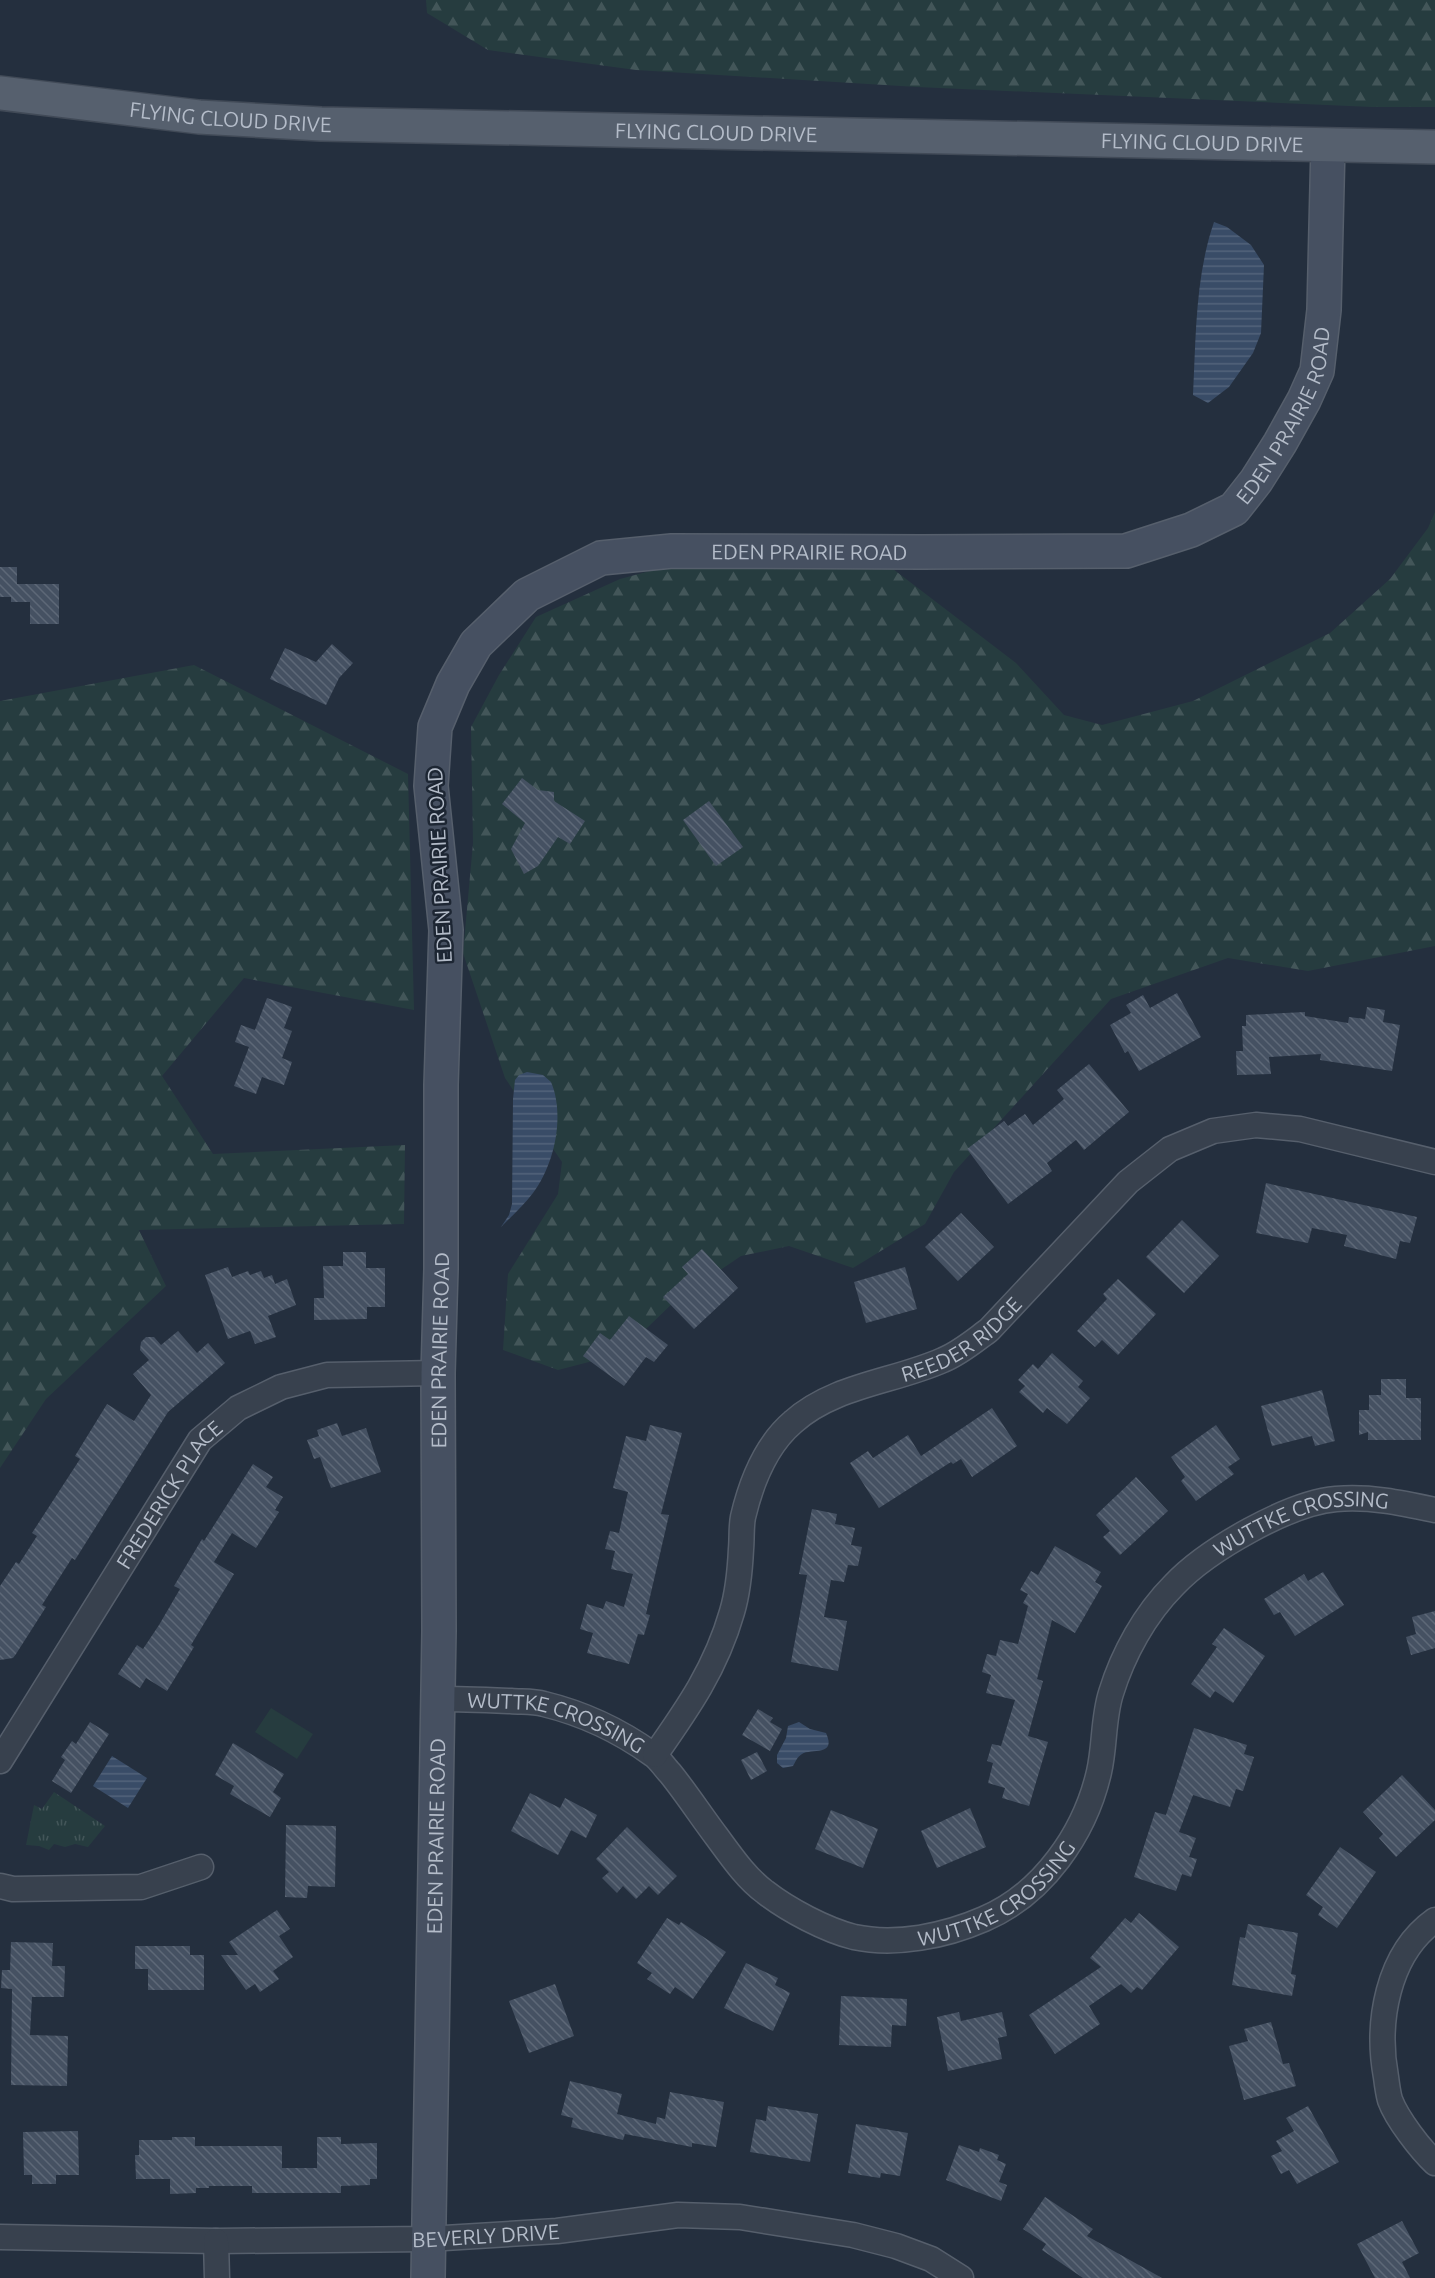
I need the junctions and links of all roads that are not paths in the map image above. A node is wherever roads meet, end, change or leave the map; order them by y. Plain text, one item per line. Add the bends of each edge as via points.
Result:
1 (0, 93) edge
2 (1328, 145) junction
3 (1435, 147) edge
4 (1435, 1162) edge
5 (438, 1373) junction
6 (1435, 1510) edge
7 (438, 1699) junction
8 (655, 1755) junction
9 (0, 1761) edge
10 (201, 1867) dead end
11 (0, 1886) edge
12 (1435, 1920) edge
13 (1435, 2163) edge
14 (0, 2237) edge
15 (428, 2239) junction
16 (216, 2241) junction
17 (217, 2278) edge
18 (428, 2278) edge
19 (961, 2278) edge

1 - 2 main road, FLYING CLOUD DRIVE via 199,117 332,124
2 - 3 main road, FLYING CLOUD DRIVE
2 - 5 street, EDEN PRAIRIE ROAD via 1324,310 1317,372 1281,443 1234,509 1191,530 1126,551 672,551 601,558 527,595 476,644 435,727 431,786 446,930
4 - 8 street, REEDER RIDGE via 1300,1129 1256,1125 1213,1131 1170,1149 1128,1182 989,1330 968,1347 944,1360 857,1388 768,1433 743,1518 733,1610 720,1650 694,1700
5 - 7 street, EDEN PRAIRIE ROAD
5 - 9 street, FREDERICK PLACE via 327,1375 281,1387 238,1408 200,1440
6 - 8 street, WUTTKE CROSSING via 1382,1499 1335,1499 1299,1507 1240,1536 1174,1584 1144,1622 1124,1659 1110,1695 1100,1771 1076,1834 1058,1860 1015,1901 988,1918 957,1929 892,1940 855,1937 795,1910 764,1892 741,1868
7 - 8 street, WUTTKE CROSSING via 542,1703 596,1722
7 - 15 street, EDEN PRAIRIE ROAD
10 - 11 street via 141,1887
12 - 13 street via 1404,1953 1383,2014 1383,2060 1390,2100 1420,2150
14 - 16 street, BEVERLY DRIVE
15 - 16 street, BEVERLY DRIVE
15 - 18 street, EDEN PRAIRIE ROAD
15 - 19 street, BEVERLY DRIVE via 557,2231 678,2215 740,2217 896,2246 931,2259
16 - 17 street

